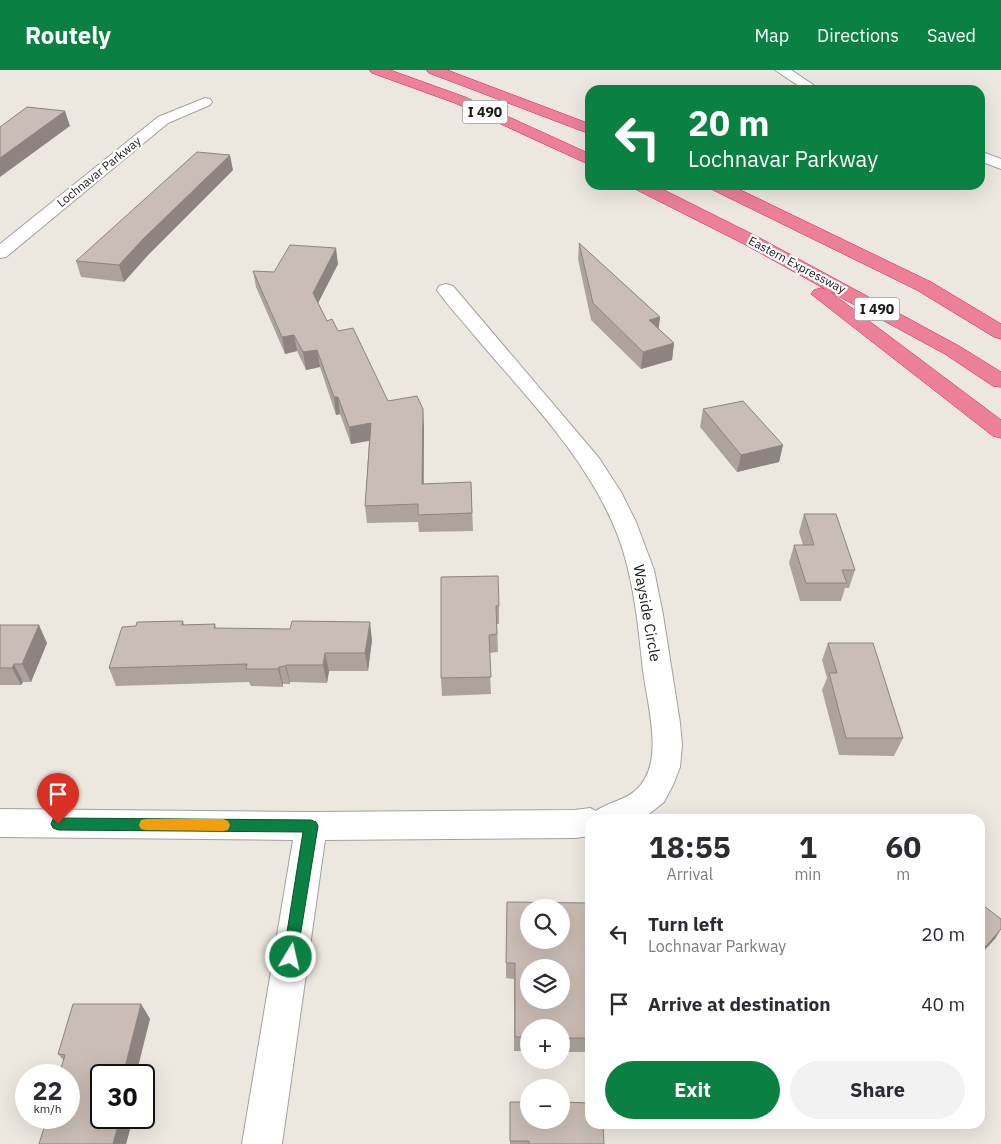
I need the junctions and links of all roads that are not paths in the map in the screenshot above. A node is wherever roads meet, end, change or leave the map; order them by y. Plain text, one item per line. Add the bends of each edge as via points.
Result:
1 (377, 70) edge
2 (434, 70) edge
3 (782, 70) edge
4 (806, 85) edge
5 (205, 102) dead end
6 (585, 127) edge
7 (585, 158) edge
8 (985, 158) edge
9 (1001, 164) edge
10 (651, 190) edge
11 (727, 190) edge
12 (750, 240) junction
13 (0, 253) edge
14 (924, 286) junction
15 (446, 290) dead end
16 (1001, 322) edge
17 (1001, 333) edge
18 (1001, 381) edge
19 (1001, 431) edge
20 (624, 814) edge
21 (0, 823) edge
22 (585, 823) edge
23 (311, 826) junction
24 (262, 1144) edge

1 - 7 highway, I 490 via 460,100
2 - 6 highway, I 490
3 - 4 street
5 - 13 street, Lochnavar Parkway via 163,120
8 - 9 street
10 - 12 highway, Eastern Expressway / I 490
11 - 14 highway, I 490
12 - 18 highway, Eastern Expressway / I 490 via 952,350
12 - 19 highway
14 - 16 highway
14 - 17 highway, I 490
15 - 20 street, Wayside Circle via 600,474 639,562 647,600 666,753 663,776 655,792
21 - 23 street
22 - 23 street
23 - 24 street

